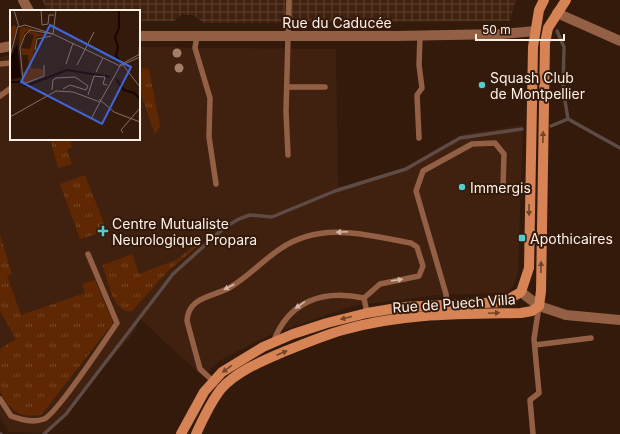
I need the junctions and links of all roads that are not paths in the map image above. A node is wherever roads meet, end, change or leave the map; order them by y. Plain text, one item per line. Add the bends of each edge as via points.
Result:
1 (23, 0) edge
2 (289, 0) edge
3 (544, 0) edge
4 (566, 0) edge
5 (28, 10) edge
6 (557, 13) junction
7 (534, 31) junction
8 (140, 36) edge
9 (196, 36) junction
10 (289, 36) junction
11 (420, 36) junction
12 (620, 41) edge
13 (10, 46) edge
14 (0, 48) edge
15 (10, 63) edge
16 (0, 64) edge
17 (288, 87) junction
18 (325, 87) dead end
19 (10, 89) edge
20 (0, 96) edge
21 (419, 138) dead end
22 (288, 155) dead end
23 (216, 184) dead end
24 (529, 186) junction
25 (88, 254) dead end
26 (521, 292) junction
27 (364, 298) junction
28 (447, 304) junction
29 (539, 306) junction
30 (367, 313) junction
31 (620, 320) edge
32 (591, 338) dead end
33 (273, 343) junction
34 (535, 345) junction
35 (213, 381) junction
36 (0, 399) edge
37 (181, 434) edge
38 (196, 434) edge
39 (533, 434) edge

1 - 5 street
2 - 10 lane
3 - 7 main road
4 - 6 main road
6 - 7 main road
6 - 12 street
29 -> 6 main road via 545,43 548,28
7 - 11 street, Rue du Caducée
7 - 24 main road
8 - 9 street, Rue du Caducée
9 - 10 street, Rue du Caducée
9 - 23 lane via 195,48 210,98 208,137
10 - 11 street, Rue du Caducée
10 - 17 lane
11 - 21 lane via 419,65 422,88 417,95
13 - 14 street
15 - 16 lane
17 - 18 lane
17 - 22 lane
19 - 20 lane
24 -> 26 main road via 528,268
24 - 28 lane via 503,187 504,154 494,143 472,144 423,171 416,191
25 - 36 lane via 118,323 73,386 46,418 34,422 11,416
26 - 28 main road, Rue de Puech Villa via 504,302
26 - 29 street, Rue de Puech Villa
27 - 30 lane
27 -> 33 lane via 348,294 308,300 285,319
27 -> 35 lane via 380,284 419,276 423,266 417,247 411,243 348,231 310,235 282,248 246,278 191,307 187,321 200,369
28 - 30 main road, Rue de Puech Villa
29 - 31 street, Rue de Puech Villa via 566,315
29 - 34 lane
38 -> 29 main road, Rue de Puech Villa via 209,407 222,389 238,375 268,358 302,344 344,330 409,317 521,313 532,311
30 -> 33 main road, Rue de Puech Villa via 327,323
32 - 34 lane
33 -> 35 main road, Rue de Puech Villa via 238,361
34 - 39 lane via 539,393 530,400
35 - 37 main road, Rue de Puech Villa via 204,392

